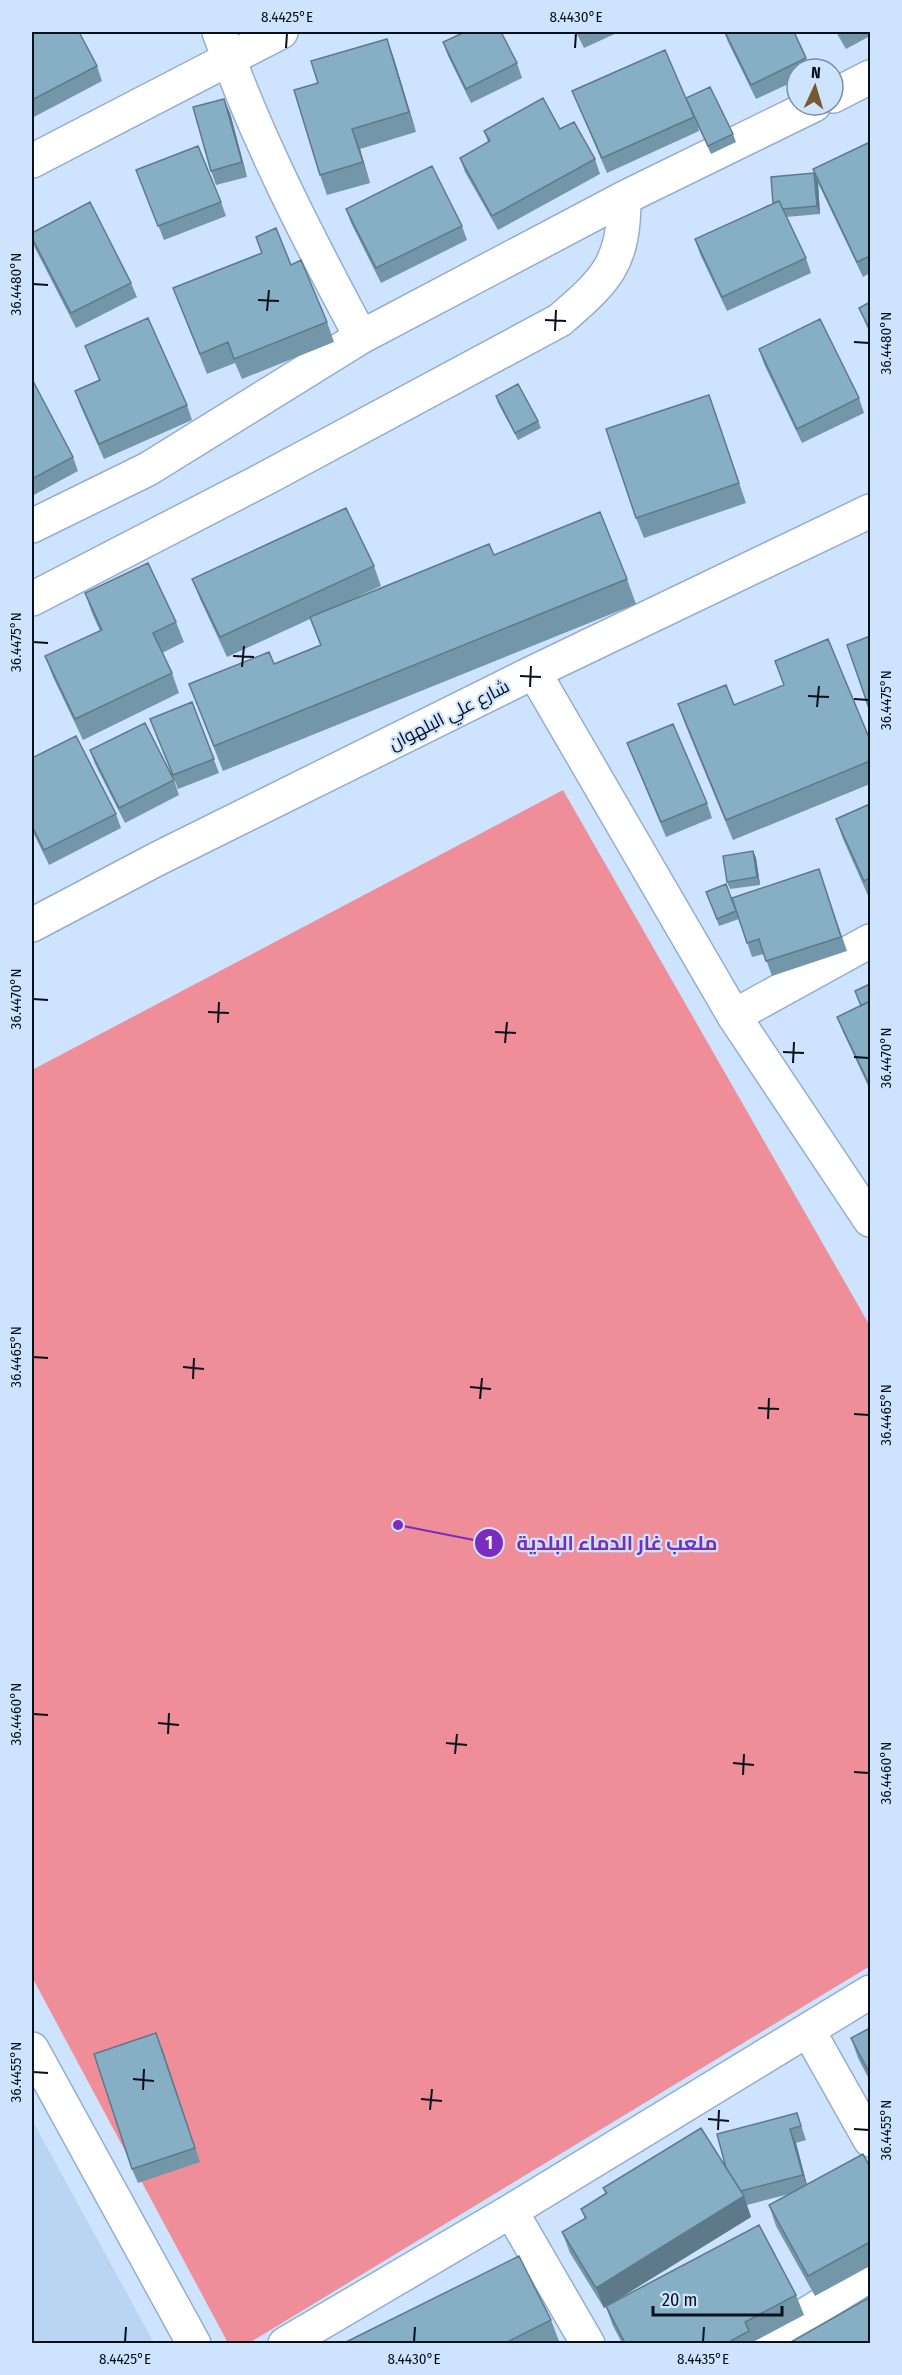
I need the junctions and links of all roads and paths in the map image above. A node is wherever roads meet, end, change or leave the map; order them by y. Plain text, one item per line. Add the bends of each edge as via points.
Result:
1 (280, 32) edge
2 (224, 44) edge
3 (870, 77) edge
4 (845, 90) edge
5 (789, 117) edge
6 (32, 161) edge
7 (624, 198) junction
8 (361, 337) junction
9 (870, 511) edge
10 (32, 526) edge
11 (32, 599) edge
12 (534, 672) junction
13 (32, 925) edge
14 (870, 941) edge
15 (734, 1016) junction
16 (870, 1220) edge
17 (870, 1992) edge
18 (808, 2030) junction
19 (32, 2049) edge
20 (870, 2140) edge
21 (511, 2211) junction
22 (870, 2275) edge
23 (194, 2343) edge
24 (285, 2343) edge
25 (588, 2343) edge
26 (758, 2343) edge

1 - 2 street
2 - 6 street
2 - 8 street via 267,152
3 - 4 street
5 - 7 street
7 - 8 street
7 - 11 street via 624,232 619,252 591,292 560,320
8 - 10 street via 148,469
9 - 12 street, شارع علي البلهوان
12 - 13 street, شارع علي البلهوان via 157,858
12 - 15 street
14 - 15 street
15 - 16 street
17 - 18 street
18 - 20 street
18 - 21 street
19 - 23 street
21 - 24 street
21 - 25 street
22 - 26 street

